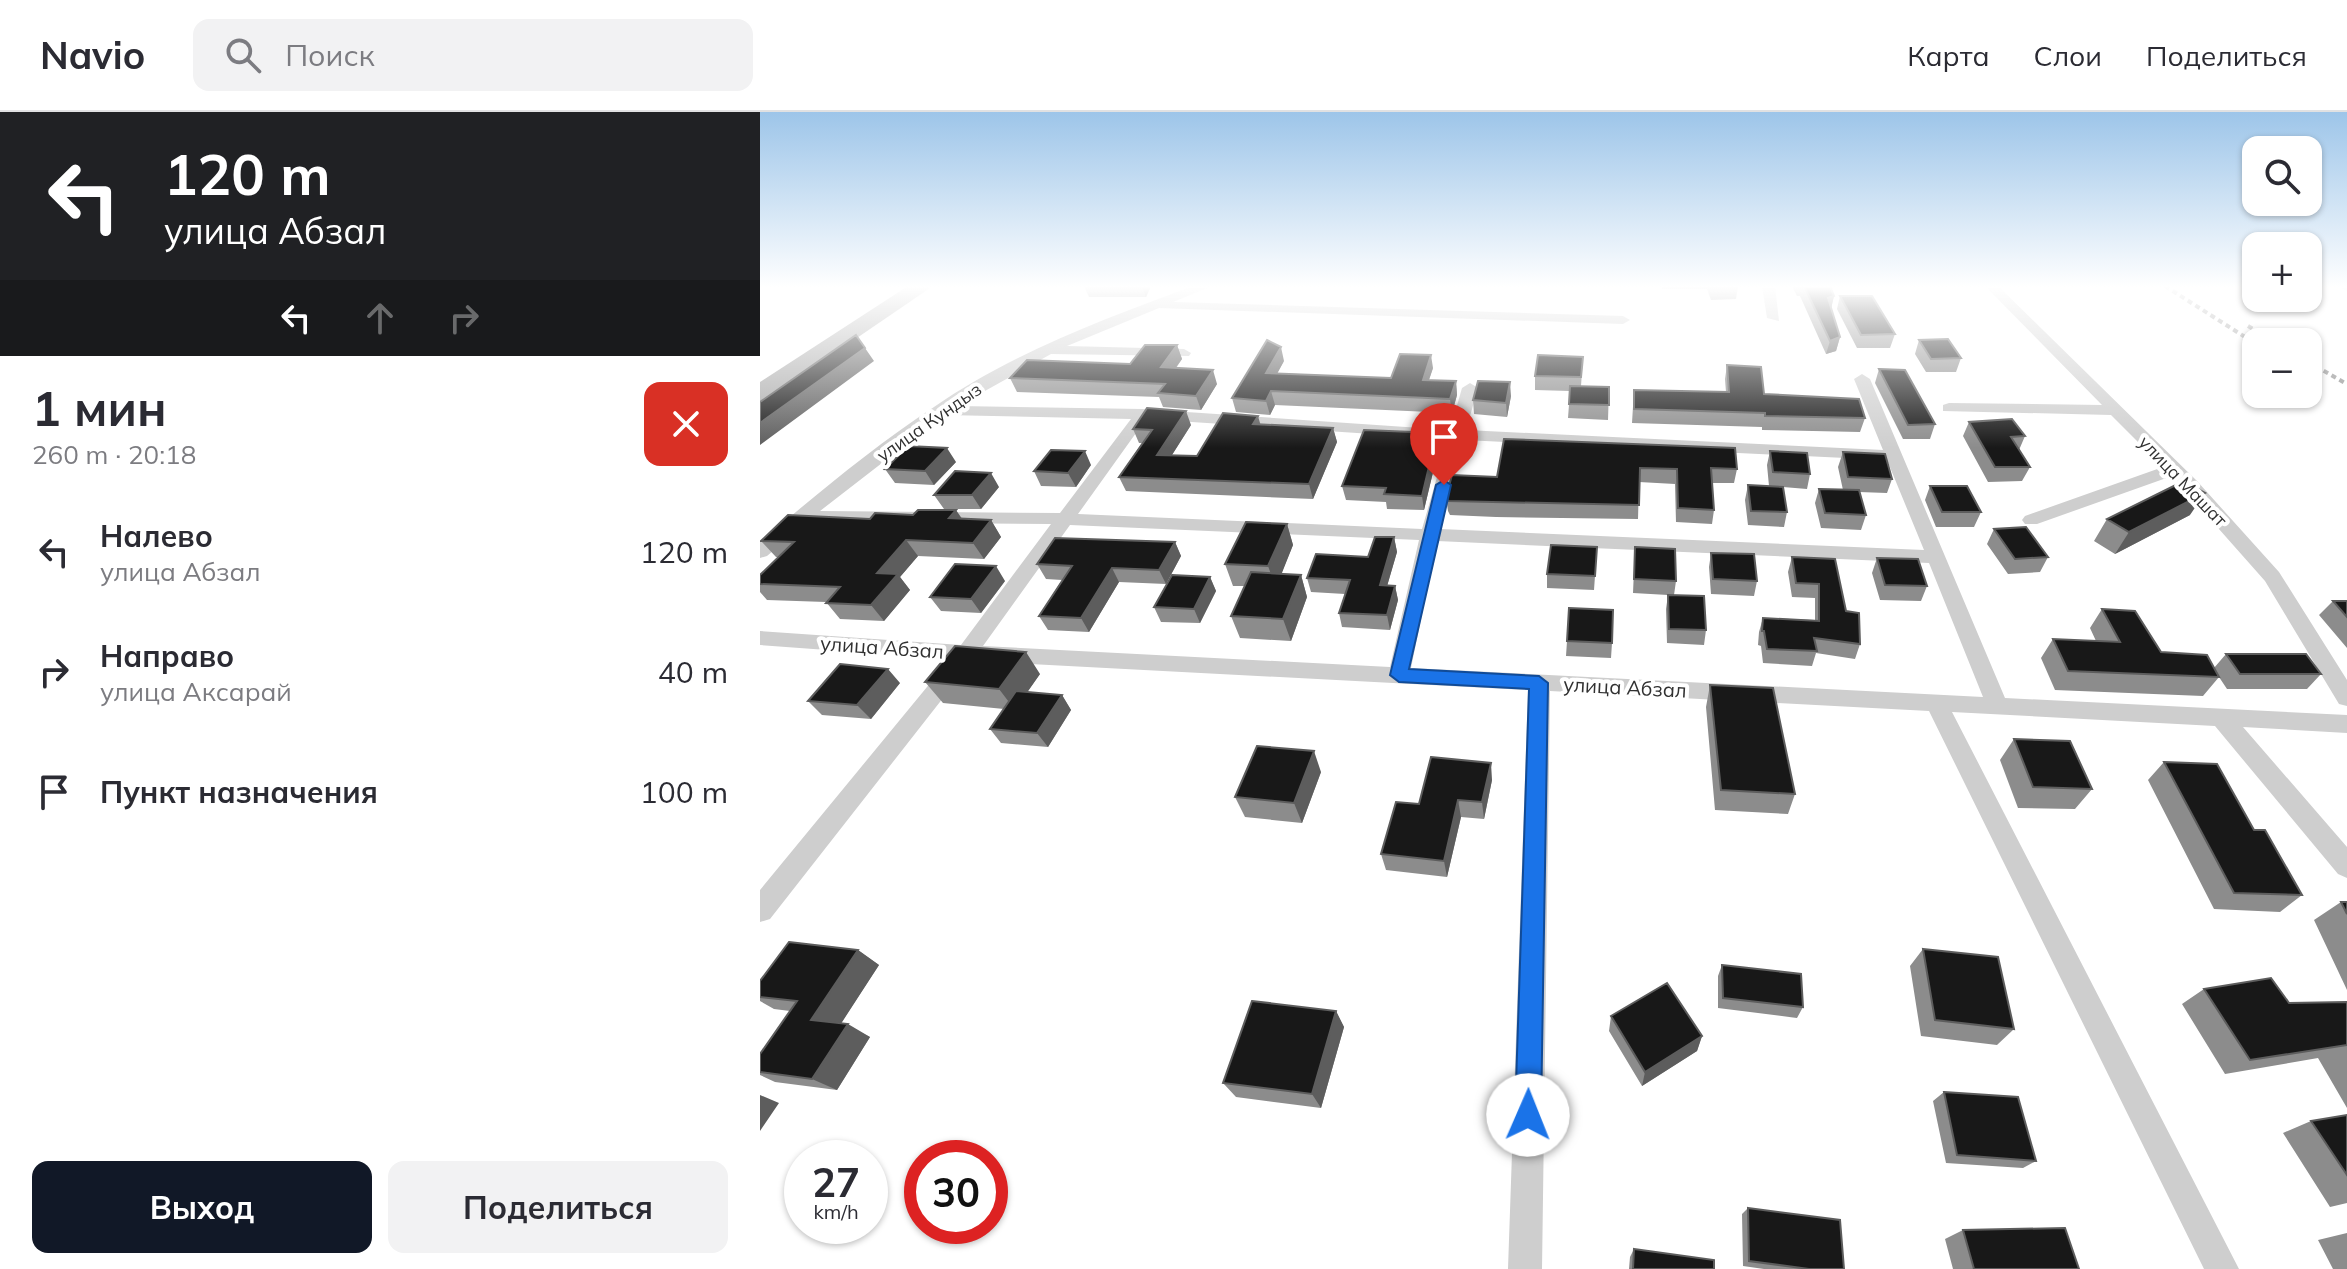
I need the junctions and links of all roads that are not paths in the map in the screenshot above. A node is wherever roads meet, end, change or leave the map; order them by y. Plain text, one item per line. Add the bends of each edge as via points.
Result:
1 (821, 340) edge
2 (840, 340) edge
3 (1071, 340) edge
4 (2045, 340) edge
5 (1048, 350) junction
6 (1184, 353) dead end
7 (1862, 379) dead end
8 (760, 380) edge
9 (1470, 388) dead end
10 (760, 393) edge
11 (1949, 408) dead end
12 (939, 410) junction
13 (2115, 410) junction
14 (1142, 414) junction
15 (1458, 435) junction
16 (1893, 455) junction
17 (2174, 469) junction
18 (802, 516) junction
19 (1067, 519) junction
20 (2031, 520) dead end
21 (1429, 535) junction
22 (760, 552) edge
23 (1936, 557) junction
24 (760, 638) edge
25 (967, 653) junction
26 (1399, 675) junction
27 (1539, 683) junction
28 (2347, 698) edge
29 (1937, 704) junction
30 (1998, 707) junction
31 (2222, 719) junction
32 (2347, 724) edge
33 (2347, 866) edge
34 (760, 910) edge
35 (1525, 1269) edge
36 (2222, 1269) edge

1 - 8 main road
2 - 10 main road
3 - 5 street, улица Кундыз
4 - 13 street, улица Машат
5 - 6 street
5 - 12 street, улица Кундыз
7 - 16 street
9 - 15 street
11 - 13 street
12 - 14 street
12 - 18 street, улица Кундыз
13 - 17 street, улица Машат
14 - 15 street
14 - 19 street
15 - 16 street
15 - 21 street
16 - 23 street
17 - 20 street
17 - 28 street, улица Машат via 2272,577
18 - 19 street
18 - 22 street, улица Кундыз
19 - 21 street
19 - 25 street
21 - 23 street
21 - 26 street
23 - 30 street
24 - 25 street, улица Абзал
25 - 26 street, улица Абзал
25 - 34 street
26 - 27 street, улица Абзал
27 - 29 street, улица Абзал
27 - 35 street
29 - 30 street, улица Абзал
29 - 36 street
30 - 31 street, улица Абзал
31 - 32 street, улица Абзал
31 - 33 street

